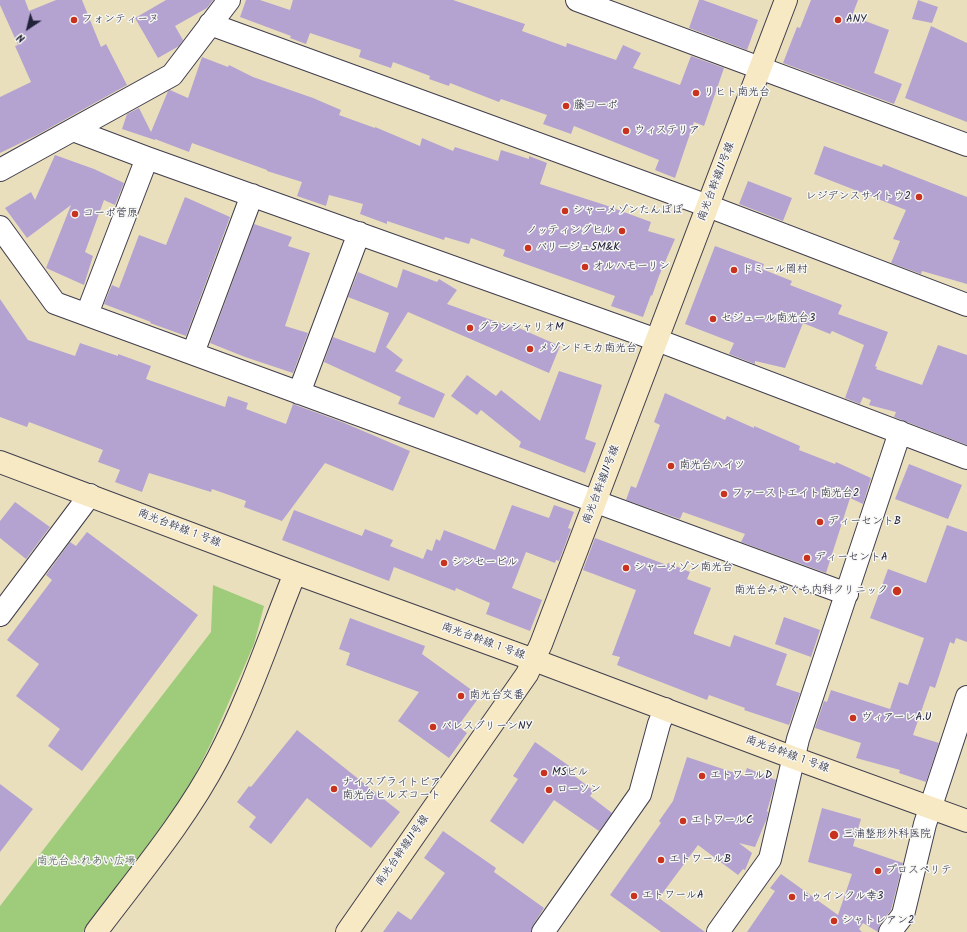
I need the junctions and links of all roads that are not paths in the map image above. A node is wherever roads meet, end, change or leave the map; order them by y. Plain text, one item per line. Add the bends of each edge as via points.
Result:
1 (229, 0) edge
2 (577, 0) edge
3 (786, 0) edge
4 (210, 24) junction
5 (760, 68) junction
6 (73, 130) junction
7 (967, 145) edge
8 (146, 158) junction
9 (0, 170) edge
10 (252, 195) junction
11 (708, 206) junction
12 (0, 227) edge
13 (358, 233) junction
14 (967, 305) edge
15 (87, 314) junction
16 (657, 340) junction
17 (193, 353) junction
18 (299, 392) junction
19 (900, 432) junction
20 (967, 458) edge
21 (0, 462) edge
22 (90, 495) junction
23 (596, 501) junction
24 (295, 573) junction
25 (847, 594) junction
26 (0, 616) edge
27 (534, 660) junction
28 (967, 697) edge
29 (664, 709) junction
30 (794, 758) junction
31 (930, 807) junction
32 (967, 821) edge
33 (96, 932) edge
34 (347, 932) edge
35 (543, 932) edge
36 (718, 932) edge
37 (890, 932) edge

1 - 4 street
2 - 5 street
3 - 5 street, 南光台幹線11号線
4 - 6 street via 172,75
4 - 11 street
5 - 7 street
5 - 11 street, 南光台幹線11号線
6 - 8 street
6 - 9 street
8 - 10 street
8 - 15 street
10 - 13 street
10 - 17 street
11 - 14 street
11 - 16 street, 南光台幹線11号線
12 - 15 street via 55,303
13 - 16 street
13 - 18 street
15 - 17 street
16 - 19 street
16 - 23 street, 南光台幹線11号線
17 - 18 street
18 - 23 street
19 - 20 street
19 - 25 street
21 - 22 street, 南光台幹線１号線
22 - 24 street, 南光台幹線１号線
22 - 26 street
23 - 25 street
23 - 27 street, 南光台幹線11号線
24 - 27 street, 南光台幹線１号線
24 - 33 street via 250,691 218,758 187,811
25 - 30 street
27 - 29 street, 南光台幹線１号線
27 - 34 street, 南光台幹線11号線
28 - 31 street
29 - 30 street, 南光台幹線１号線
29 - 35 street via 640,794
30 - 31 street, 南光台幹線１号線
30 - 36 street via 770,858
31 - 32 street, 南光台幹線１号線
31 - 37 street via 903,915

